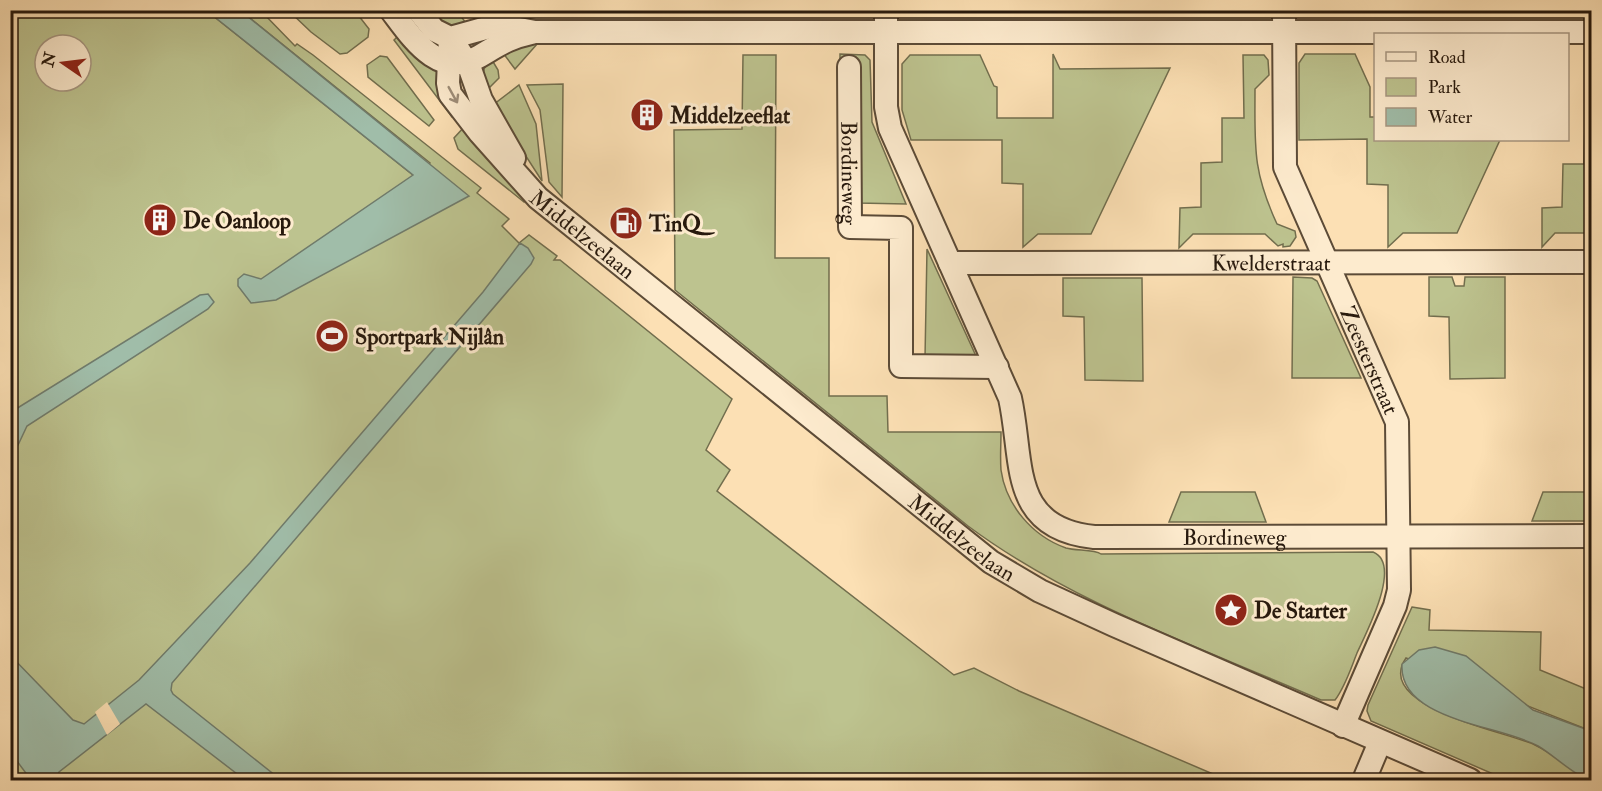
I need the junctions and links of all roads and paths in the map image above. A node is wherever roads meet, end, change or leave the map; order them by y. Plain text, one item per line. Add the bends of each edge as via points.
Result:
1 (391, 10) edge
2 (418, 10) edge
3 (886, 21) edge
4 (1040, 21) edge
5 (1284, 21) edge
6 (1555, 21) edge
7 (535, 32) junction
8 (1592, 32) edge
9 (454, 38) junction
10 (458, 63) junction
11 (849, 67) dead end
12 (930, 217) junction
13 (901, 228) junction
14 (1325, 261) junction
15 (1592, 261) edge
16 (950, 263) junction
17 (997, 367) junction
18 (1400, 536) junction
19 (1592, 536) edge
20 (1343, 726) junction
21 (1380, 742) junction
22 (1364, 780) edge
23 (1470, 780) edge

1 - 10 street via 430,56
2 - 9 street via 434,30
3 - 4 street
3 - 7 street
3 - 12 street, Bordineweg via 887,118
4 - 5 street
5 - 6 street
5 - 14 street, Zeesterstraat via 1285,167
6 - 8 street
7 - 9 street via 497,25
7 - 10 street via 500,42
9 - 10 street, Middelzeelaan
10 - 20 street, Middelzeelaan via 450,94 538,198 991,561 1040,591
11 - 13 street, Bordineweg via 850,227
12 - 13 street, Bordineweg
12 - 16 street, Bordineweg
13 - 17 street, Bordineweg via 901,366
14 - 15 street, Kwelderstraat
14 - 16 street, Kwelderstraat
14 - 18 street, Zeesterstraat via 1397,422
16 - 17 street, Bordineweg
17 - 18 street, Bordineweg via 1012,407 1026,495 1036,511 1066,531 1094,537
18 - 19 street, Bordineweg
18 - 20 street, Zeesterstraat via 1395,606
20 - 21 street, Middelzeelaan
21 - 22 street
21 - 23 street, Middelzeelaan

